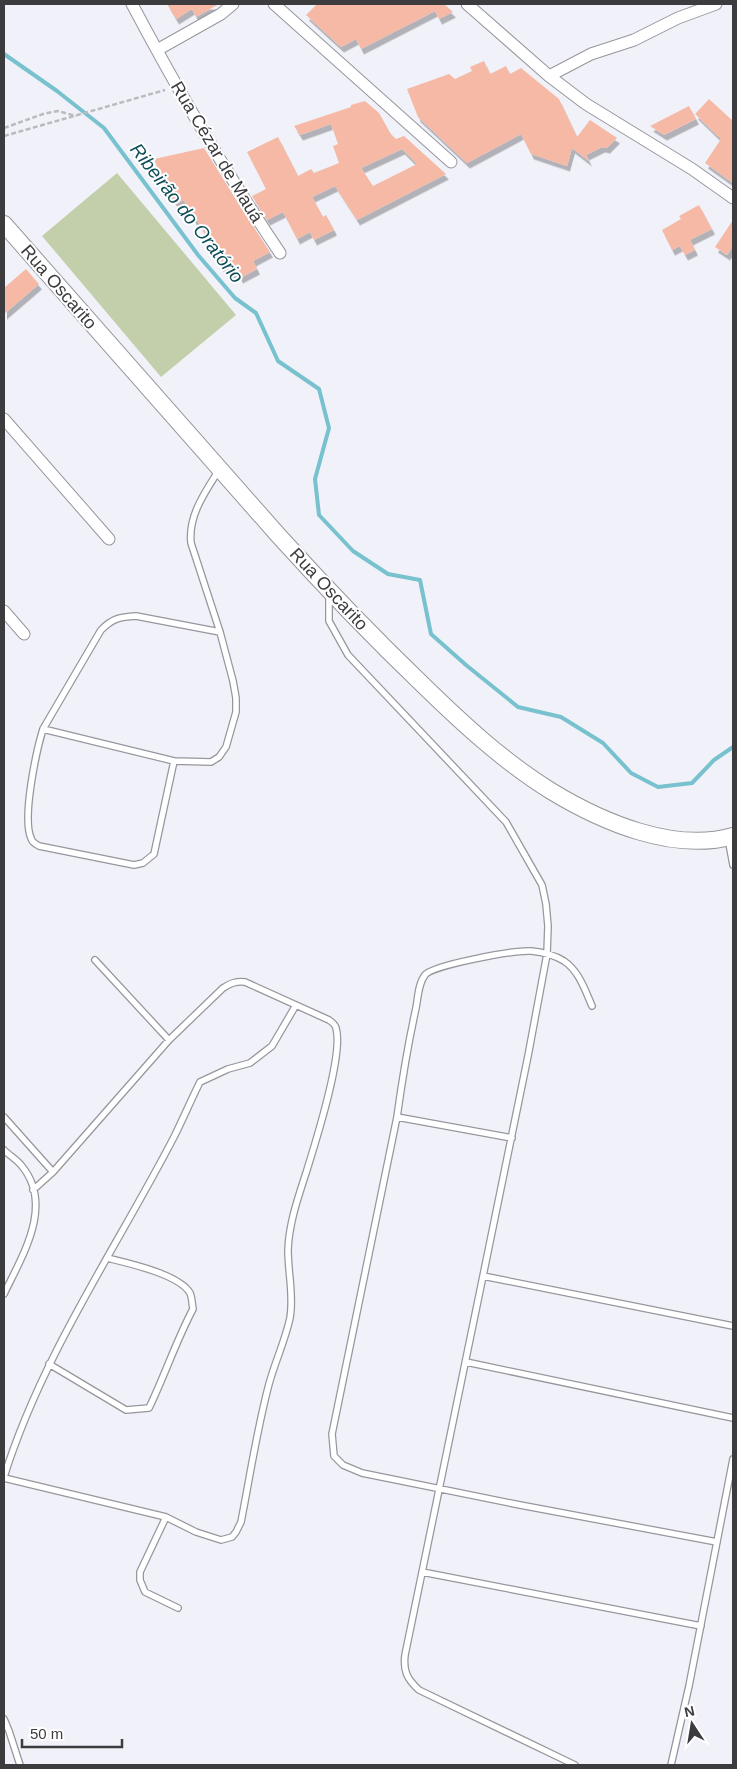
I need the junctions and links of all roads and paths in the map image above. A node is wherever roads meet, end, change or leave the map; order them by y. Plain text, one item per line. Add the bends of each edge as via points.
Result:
1 (132, 4) edge
2 (233, 4) edge
3 (274, 4) edge
4 (716, 4) edge
5 (471, 7) edge
6 (157, 50) junction
7 (550, 76) junction
8 (176, 86) junction
9 (77, 116) junction
10 (4, 128) edge
11 (4, 136) edge
12 (451, 162) dead end
13 (733, 198) edge
14 (4, 224) edge
15 (280, 253) dead end
16 (4, 419) edge
17 (219, 469) junction
18 (109, 539) dead end
19 (329, 591) junction
20 (4, 611) edge
21 (220, 632) junction
22 (24, 634) dead end
23 (43, 730) junction
24 (174, 761) junction
25 (730, 837) edge
26 (733, 865) edge
27 (547, 954) junction
28 (95, 960) dead end
29 (296, 1005) junction
30 (592, 1006) dead end
31 (169, 1040) junction
32 (4, 1117) edge
33 (396, 1117) junction
34 (512, 1138) junction
35 (4, 1150) edge
36 (52, 1172) junction
37 (33, 1190) junction
38 (107, 1258) junction
39 (483, 1276) junction
40 (4, 1294) edge
41 (733, 1326) edge
42 (466, 1362) junction
43 (49, 1364) junction
44 (733, 1418) edge
45 (733, 1459) edge
46 (4, 1477) edge
47 (440, 1489) junction
48 (166, 1517) junction
49 (717, 1542) junction
50 (422, 1572) junction
51 (178, 1608) dead end
52 (701, 1626) junction
53 (4, 1719) edge
54 (20, 1765) edge
55 (575, 1765) edge
56 (671, 1765) edge

1 - 6 street, Rua Cézar de Mauá
2 - 6 street
3 - 12 street
4 - 7 street via 634,40 592,54
5 - 7 street
6 - 8 street, Rua Cézar de Mauá
7 - 13 street via 586,104
8 - 9 path
8 - 15 street, Rua Cézar de Mauá
9 - 10 path via 58,111
9 - 11 path
14 - 17 main road, Rua Oscarito
16 - 18 street
17 - 19 main road, Rua Oscarito
17 - 21 lane via 204,493 190,532
19 - 25 main road, Rua Oscarito via 443,705 497,753 550,791 592,814 652,835 688,842
19 - 27 lane via 329,621 348,655 506,822 542,885 548,926
20 - 22 street
21 - 23 lane via 136,616 110,621 101,630
21 - 24 lane via 236,698 236,712 226,746 211,762
23 - 24 lane
23 - 24 lane via 29,800 28,826 33,843 39,846 134,865 150,860
25 - 26 lane
27 - 30 lane via 573,969
27 - 33 lane via 522,951 448,965 425,974 409,1037
27 - 34 lane
28 - 31 lane
29 - 31 lane via 245,982 234,982 223,988
29 - 38 lane via 272,1046 265,1052 250,1063 200,1082 175,1136
29 - 48 lane via 332,1022 337,1047 317,1136 289,1231 290,1318 268,1385 241,1522 232,1537 221,1540
31 - 36 lane
32 - 36 lane
33 - 34 lane
33 - 47 lane via 332,1434 332,1448 337,1461 343,1466
34 - 39 lane
35 - 37 lane via 21,1165
36 - 37 lane
37 - 40 lane via 36,1210 32,1234
38 - 43 lane
38 - 43 lane via 151,1269 190,1293 193,1309 149,1408 126,1410
39 - 41 lane
39 - 42 lane
42 - 44 lane
42 - 47 lane
43 - 46 lane
45 - 49 lane
46 - 48 lane
47 - 49 lane
47 - 50 lane
48 - 51 lane via 140,1572 140,1580 145,1592
49 - 52 lane
50 - 52 lane
50 - 55 lane via 405,1655 405,1674 410,1682 419,1690
52 - 56 lane
53 - 54 lane

